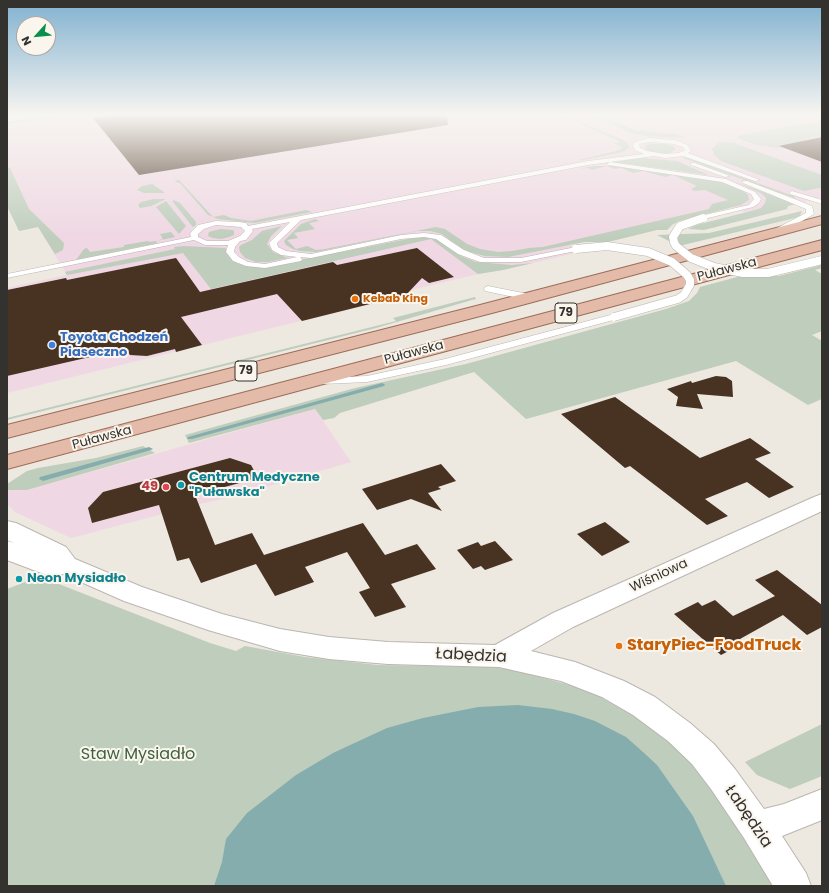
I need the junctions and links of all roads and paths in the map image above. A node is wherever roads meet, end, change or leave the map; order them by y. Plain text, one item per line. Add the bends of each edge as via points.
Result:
1 (610, 156) edge
2 (647, 156) edge
3 (665, 156) edge
4 (671, 156) joint
5 (689, 156) edge
6 (598, 162) junction
7 (588, 163) junction
8 (693, 164) junction
9 (724, 180) junction
10 (822, 202) edge
11 (300, 218) junction
12 (822, 220) edge
13 (247, 228) junction
14 (780, 230) junction
15 (196, 238) junction
16 (237, 241) junction
17 (822, 245) edge
18 (311, 256) junction
19 (822, 260) edge
20 (7, 276) edge
21 (488, 289) dead end
22 (528, 297) junction
23 (310, 382) junction
24 (7, 432) edge
25 (29, 457) junction
26 (7, 462) edge
27 (7, 474) edge
28 (822, 502) edge
29 (7, 529) edge
30 (15, 551) edge
31 (499, 656) junction
32 (822, 804) edge
33 (756, 827) junction
34 (793, 886) edge

1 - 7 lane
2 - 6 lane
3 - 4 lane
4 - 8 lane
5 - 10 lane
6 - 7 lane
6 - 9 lane
7 - 11 lane
8 - 9 lane
8 - 14 lane via 809,208 810,214
9 - 19 lane, bridge via 753,193 757,196 757,201 751,206 685,223 673,237 676,246 691,258 714,267 743,273 768,273
11 - 13 lane
11 - 18 lane via 273,243 276,248 289,255
12 - 14 main road, Puławska / 79
13 - 15 lane via 231,223 216,223 201,227 194,234
13 - 16 lane via 247,235
14 - 22 main road, Puławska / 79
15 - 16 lane via 212,244
15 - 20 lane
16 - 18 lane via 231,246 230,252 246,264 265,266
17 - 23 main road, Puławska / 79
18 - 23 lane, bridge via 417,235 438,237 461,252 483,260 521,260 576,249 607,246 648,252 672,262 687,275 690,285 678,299 460,359 367,379
21 - 22 lane
22 - 24 main road, Puławska / 79
23 - 25 main road, Puławska / 79
25 - 26 main road, Puławska / 79
25 - 27 main road
28 - 31 street, Wiśniowa via 563,620
29 - 30 street, Łabędzia
30 - 31 street, Łabędzia via 44,565 66,564 133,594 218,623 302,645 388,652
31 - 33 street, Łabędzia via 565,670 613,689 644,706 703,754
32 - 33 street via 786,819
33 - 34 street, Łabędzia

